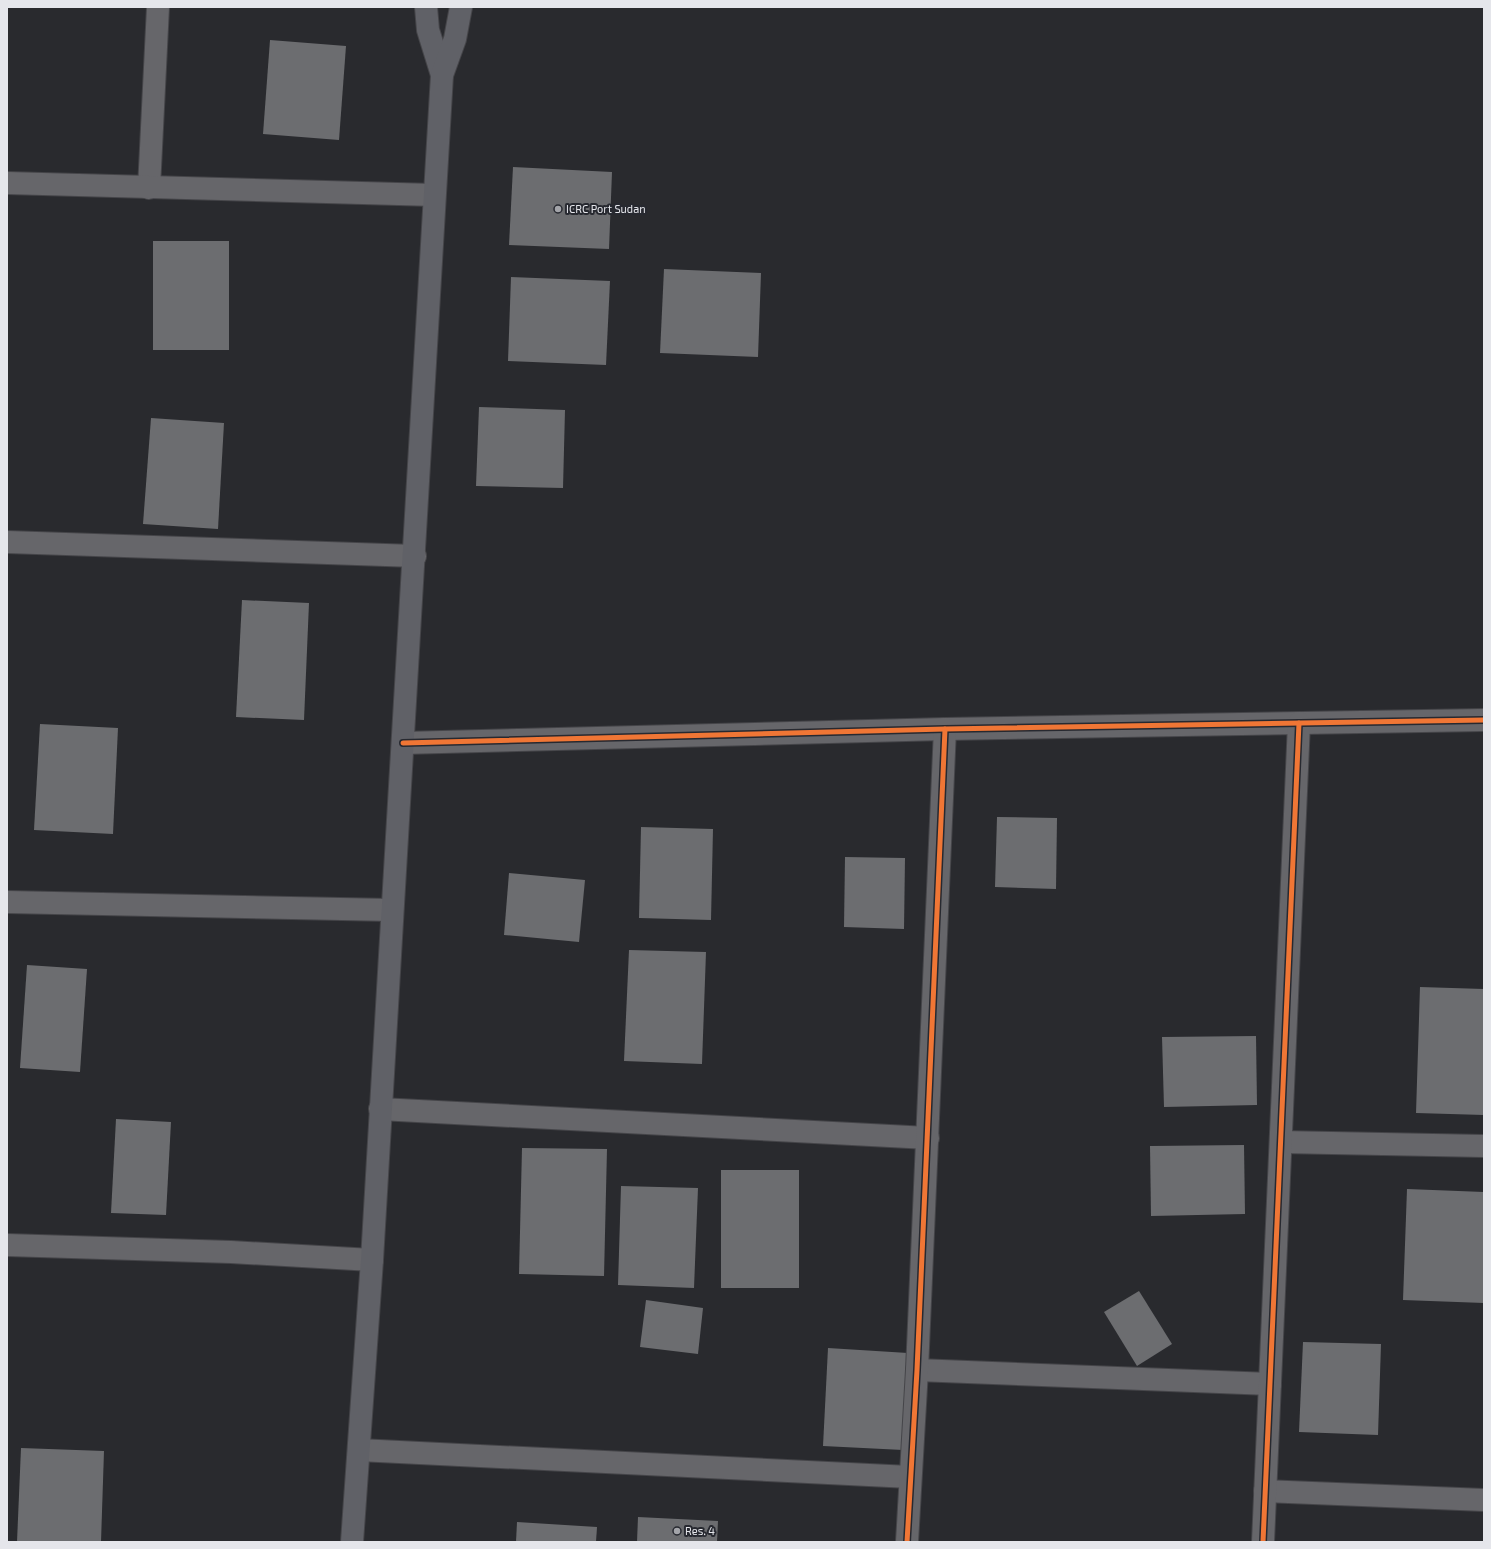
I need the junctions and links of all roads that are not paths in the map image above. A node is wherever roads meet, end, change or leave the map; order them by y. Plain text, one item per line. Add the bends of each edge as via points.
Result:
1 (158, 7) edge
2 (426, 7) edge
3 (461, 7) edge
4 (442, 75) junction
5 (7, 183) edge
6 (149, 188) junction
7 (434, 195) junction
8 (7, 542) edge
9 (415, 556) junction
10 (1484, 720) edge
11 (1299, 723) junction
12 (946, 729) junction
13 (403, 743) junction
14 (7, 902) edge
15 (391, 910) junction
16 (380, 1110) junction
17 (928, 1138) junction
18 (1281, 1142) junction
19 (1484, 1146) edge
20 (7, 1245) edge
21 (372, 1260) junction
22 (917, 1370) junction
23 (1270, 1384) junction
24 (359, 1450) junction
25 (910, 1477) junction
26 (1265, 1491) junction
27 (1484, 1500) edge
28 (352, 1542) edge
29 (907, 1542) edge
30 (1263, 1542) edge

1 - 6 street
2 - 4 main road via 428,30
3 - 4 main road via 455,39
4 - 7 main road
5 - 6 street
6 - 7 street
7 - 9 main road
8 - 9 street
9 - 13 main road
10 - 11 street
11 - 12 street
11 - 18 street
12 - 13 street
12 - 17 street
13 - 15 main road
14 - 15 street
15 - 16 main road
16 - 17 street
16 - 21 main road
17 - 22 street
18 - 19 street
18 - 23 street
20 - 21 street via 231,1252
21 - 24 main road
22 - 23 street
22 - 25 street
23 - 26 street
24 - 25 street
24 - 28 main road
25 - 29 street
26 - 27 street
26 - 30 street

